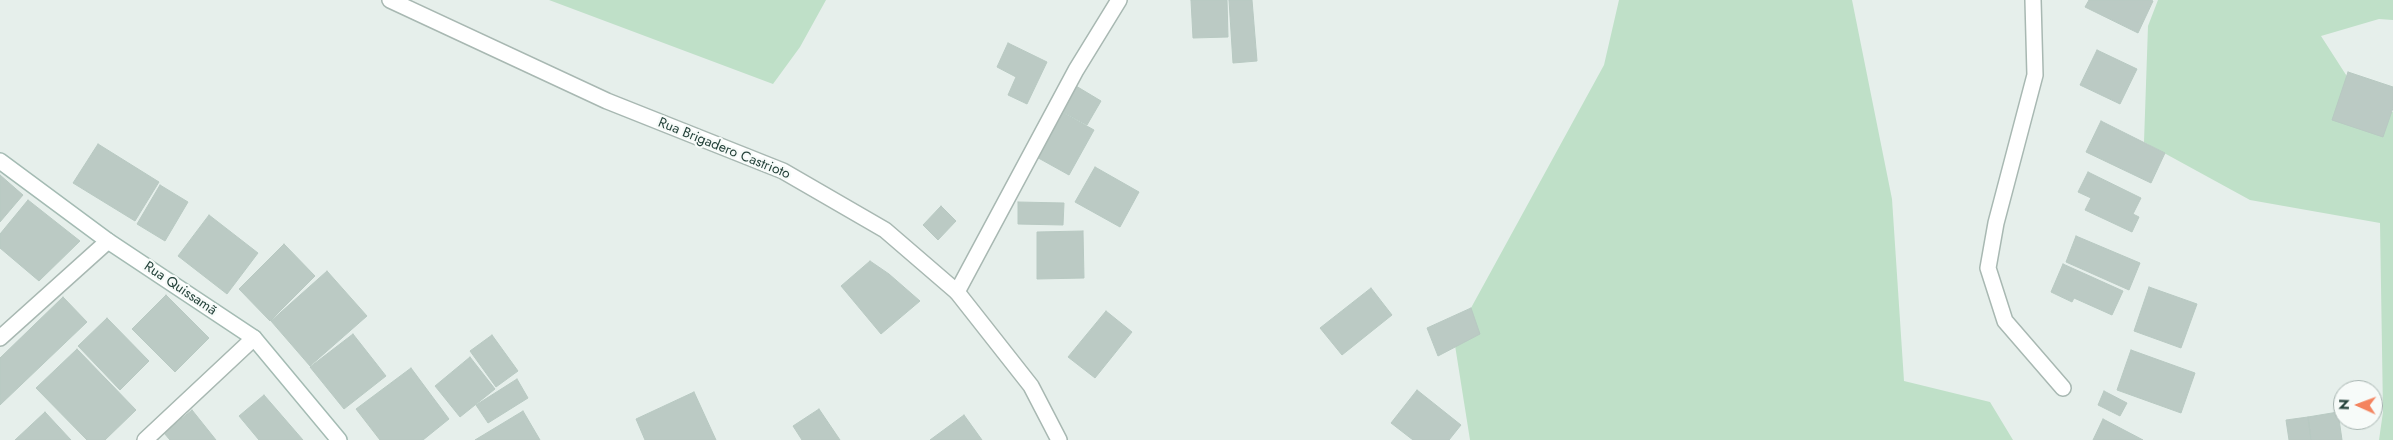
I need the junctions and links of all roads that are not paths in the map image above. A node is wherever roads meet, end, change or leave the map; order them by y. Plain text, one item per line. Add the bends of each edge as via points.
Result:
1 (390, 0) edge
2 (1119, 0) edge
3 (2033, 0) edge
4 (0, 160) edge
5 (108, 241) junction
6 (957, 292) junction
7 (0, 338) edge
8 (254, 338) junction
9 (2064, 388) dead end
10 (145, 440) edge
11 (339, 440) edge
12 (1059, 440) edge

1 - 6 street, Rua Brigadero Castrioto via 607,101 783,171 886,230
2 - 6 street via 1076,70
3 - 9 street via 2035,75 1996,223 1988,268 2005,322
4 - 5 street, Rua Quissamã
5 - 7 street
5 - 8 street, Rua Quissamã
6 - 12 street, Rua Brigadero Castrioto via 1031,386
8 - 10 street
8 - 11 street, Rua Quissamã

